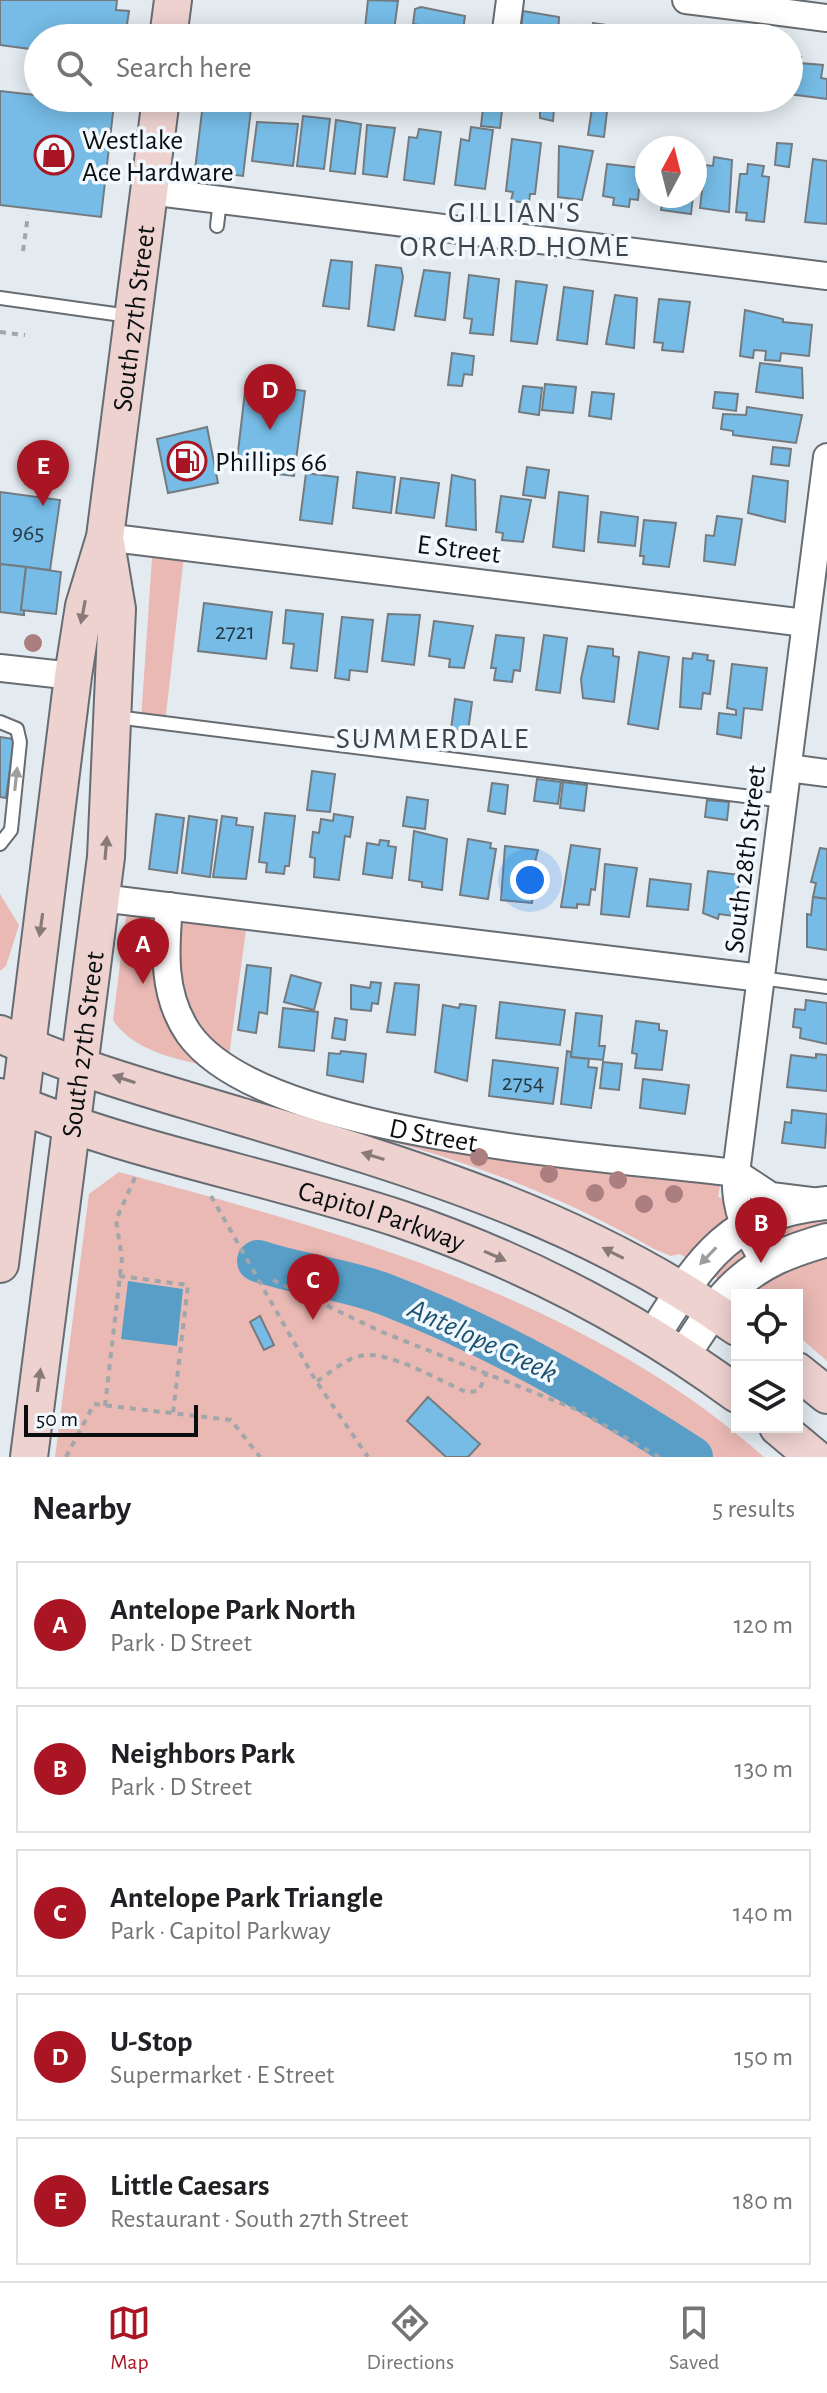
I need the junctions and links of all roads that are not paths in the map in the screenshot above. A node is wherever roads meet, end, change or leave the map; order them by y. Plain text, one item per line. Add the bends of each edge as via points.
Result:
1 (173, 0) edge
2 (510, 0) edge
3 (686, 0) edge
4 (827, 18) edge
5 (170, 24) edge
6 (507, 24) edge
7 (159, 112) edge
8 (149, 191) junction
9 (827, 276) edge
10 (0, 298) edge
11 (132, 316) junction
12 (827, 457) edge
13 (105, 537) junction
14 (820, 557) edge
15 (805, 623) junction
16 (0, 668) edge
17 (73, 676) junction
18 (115, 717) junction
19 (0, 722) edge
20 (788, 768) junction
21 (827, 773) edge
22 (784, 801) junction
23 (0, 844) edge
24 (101, 898) junction
25 (169, 906) junction
26 (761, 978) junction
27 (827, 987) edge
28 (13, 1040) edge
29 (79, 1065) junction
30 (10, 1102) edge
31 (73, 1123) junction
32 (736, 1173) junction
33 (827, 1202) edge
34 (2, 1210) edge
35 (742, 1227) junction
36 (827, 1240) edge
37 (765, 1262) junction
38 (0, 1264) edge
39 (682, 1290) junction
40 (725, 1318) edge
41 (652, 1338) junction
42 (683, 1356) junction
43 (803, 1376) edge
44 (731, 1390) edge
45 (827, 1395) edge
46 (785, 1433) edge
47 (29, 1457) edge
48 (814, 1457) edge

1 - 5 main road
2 - 6 street
3 - 4 street
7 - 8 main road, South 27th Street
8 - 9 street via 218,213
8 - 11 main road, South 27th Street
10 - 11 lane
11 - 13 main road, South 27th Street
12 - 14 street, South 28th Street
13 - 15 street, E Street
13 -> 17 main road, South 27th Street via 84,606
13 - 18 main road, South 27th Street via 117,609
14 - 15 street, South 28th Street
15 - 20 street, South 28th Street
16 - 17 street
17 -> 28 main road, South 27th Street
18 - 22 lane
24 -> 18 main road, South 27th Street
23 -> 19 lane via 11,830 20,742 17,729
20 - 21 street
20 - 22 street, South 28th Street
22 - 26 street, South 28th Street
24 - 25 street
24 - 29 main road, South 27th Street
25 - 26 street
25 - 32 street, D Street via 166,961 175,1006 199,1045 250,1084 413,1133
26 - 27 lane
26 - 32 street, South 28th Street
28 - 29 main road, Capitol Parkway
28 - 30 main road, South 27th Street
29 - 31 main road, South 27th Street
39 -> 29 main road, Capitol Parkway via 562,1226 485,1194
30 - 31 main road, Capitol Parkway
30 - 34 main road, South 27th Street
31 -> 41 main road, Capitol Parkway via 473,1246 552,1282
47 -> 31 main road, South 27th Street
32 - 33 street, D Street via 771,1196
32 - 35 street, South 28th Street
33 - 35 street, D Street via 783,1209
34 - 38 main road, South 27th Street
35 - 37 street, South 28th Street
35 -> 39 street, D Street via 700,1264
36 - 37 street
37 - 40 street via 730,1288
39 - 40 main road, Capitol Parkway
39 - 41 street, D Street
40 - 42 street
41 - 42 main road, Capitol Parkway
42 - 44 main road, Capitol Parkway
43 - 45 main road
46 - 48 main road

